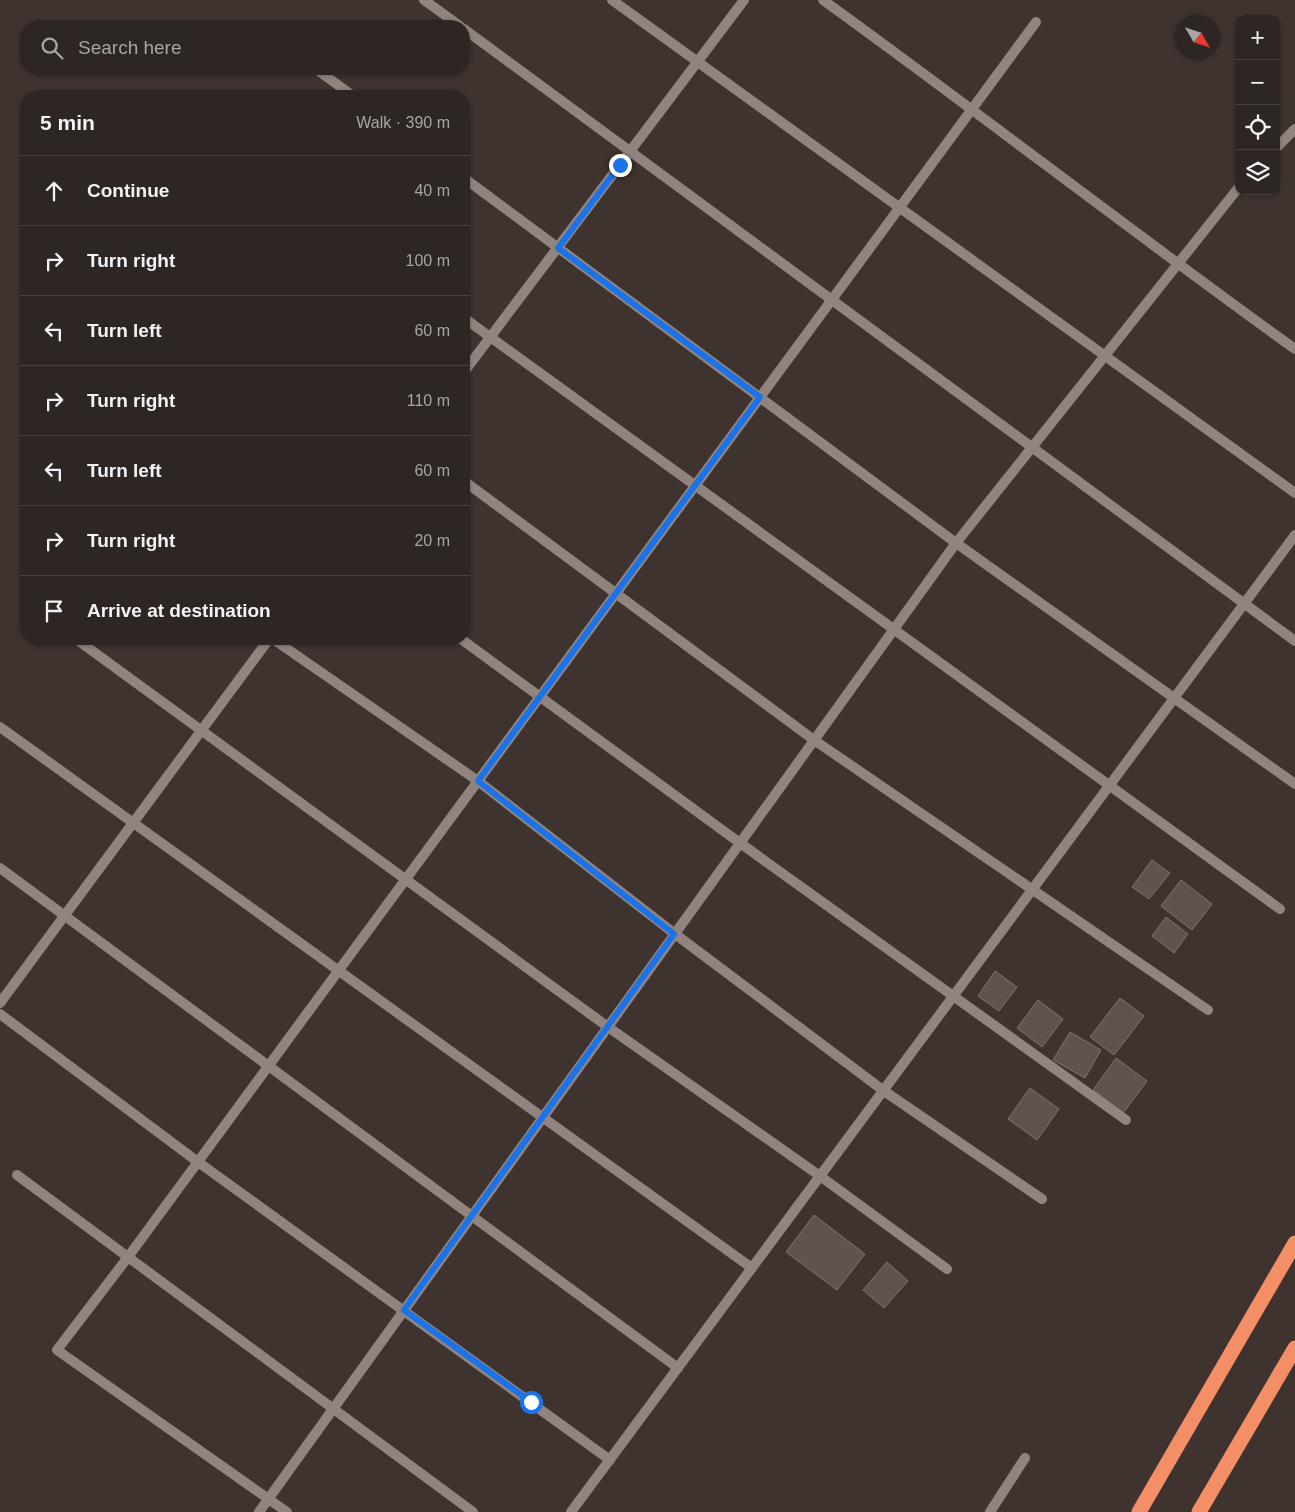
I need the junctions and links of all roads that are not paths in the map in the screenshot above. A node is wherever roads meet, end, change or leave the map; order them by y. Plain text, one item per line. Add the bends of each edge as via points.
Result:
1 (424, 0) edge
2 (612, 0) edge
3 (744, 0) edge
4 (824, 0) edge
5 (452, 20) edge
6 (1036, 22) dead end
7 (470, 33) edge
8 (698, 62) junction
9 (324, 75) edge
10 (345, 90) edge
11 (972, 108) junction
12 (1295, 129) edge
13 (1280, 144) edge
14 (630, 152) junction
15 (470, 182) edge
16 (1235, 192) edge
17 (899, 207) junction
18 (558, 248) junction
19 (1178, 265) junction
20 (832, 300) junction
21 (470, 322) edge
22 (489, 336) junction
23 (1295, 348) edge
24 (1105, 356) junction
25 (470, 363) edge
26 (760, 397) junction
27 (1032, 447) junction
28 (470, 485) edge
29 (695, 485) junction
30 (1295, 493) edge
31 (1295, 535) edge
32 (956, 542) junction
33 (616, 594) junction
34 (1244, 604) junction
35 (894, 630) junction
36 (1295, 641) edge
37 (84, 645) edge
38 (265, 645) edge
39 (283, 645) edge
40 (470, 645) edge
41 (541, 695) junction
42 (1173, 699) junction
43 (0, 727) edge
44 (201, 731) junction
45 (814, 740) junction
46 (478, 781) junction
47 (1295, 784) edge
48 (1110, 785) junction
49 (133, 823) junction
50 (740, 843) junction
51 (0, 868) edge
52 (407, 878) junction
53 (1032, 891) junction
54 (1280, 909) dead end
55 (65, 916) junction
56 (674, 934) junction
57 (339, 970) junction
58 (953, 996) junction
59 (0, 1003) edge
60 (1208, 1010) dead end
61 (0, 1014) edge
62 (608, 1027) junction
63 (269, 1066) junction
64 (884, 1091) junction
65 (543, 1117) junction
66 (1126, 1120) dead end
67 (198, 1162) junction
68 (17, 1175) dead end
69 (820, 1176) junction
70 (1042, 1199) dead end
71 (472, 1216) junction
72 (1295, 1243) edge
73 (128, 1257) junction
74 (752, 1268) junction
75 (947, 1269) dead end
76 (404, 1310) junction
77 (1295, 1348) edge
78 (678, 1368) junction
79 (333, 1409) junction
80 (1025, 1458) dead end
81 (610, 1460) junction
82 (268, 1499) junction
83 (258, 1512) edge
84 (287, 1512) edge
85 (473, 1512) edge
86 (571, 1512) edge
87 (990, 1512) edge
88 (1139, 1512) edge
89 (1199, 1512) edge

1 - 5 street
2 - 8 street
3 - 8 street
4 - 11 street
6 - 11 street
7 - 14 street
8 - 14 street
8 - 17 street
9 - 10 street
11 - 17 street
11 - 19 street
12 - 13 street
14 - 18 street
14 - 20 street
15 - 18 street
16 - 19 street
17 - 20 street
17 - 24 street
18 - 22 street
18 - 26 street
19 - 23 street
19 - 24 street
20 - 26 street
20 - 27 street
21 - 22 street
22 - 25 street
22 - 29 street
24 - 27 street
24 - 30 street
26 - 29 street
26 - 32 street
27 - 32 street
27 - 34 street
28 - 33 street
29 - 33 street
29 - 35 street
31 - 34 street
32 - 35 street
32 - 42 street
33 - 41 street
33 - 45 street
34 - 36 street
34 - 42 street
35 - 45 street
35 - 48 street
37 - 44 street
38 - 44 street
39 - 46 street
40 - 41 street
41 - 46 street
41 - 50 street
42 - 47 street
42 - 48 street
43 - 49 street
44 - 49 street
44 - 52 street
45 - 50 street
45 - 53 street
46 - 52 street
46 - 56 street
48 - 53 street
48 - 54 street
49 - 55 street
49 - 57 street
50 - 56 street
50 - 58 street
51 - 55 street
52 - 57 street
52 - 62 street
53 - 58 street
53 - 60 street
55 - 59 street
55 - 63 street
56 - 62 street
56 - 64 street
57 - 63 street
57 - 65 street
58 - 64 street
58 - 66 street
61 - 67 street
62 - 65 street
62 - 69 street
63 - 67 street
63 - 71 street
64 - 69 street
64 - 70 street
65 - 71 street
65 - 74 street
67 - 73 street
67 - 76 street
68 - 73 street
69 - 74 street
69 - 75 street
71 - 76 street
71 - 78 street
72 - 88 highway
73 - 79 street
73 - 82 street via 57,1350
74 - 78 street
76 - 79 street
76 - 81 street
77 - 89 highway
78 - 81 street
79 - 82 street
79 - 85 street
80 - 87 street
81 - 86 street
82 - 83 street
82 - 84 street

